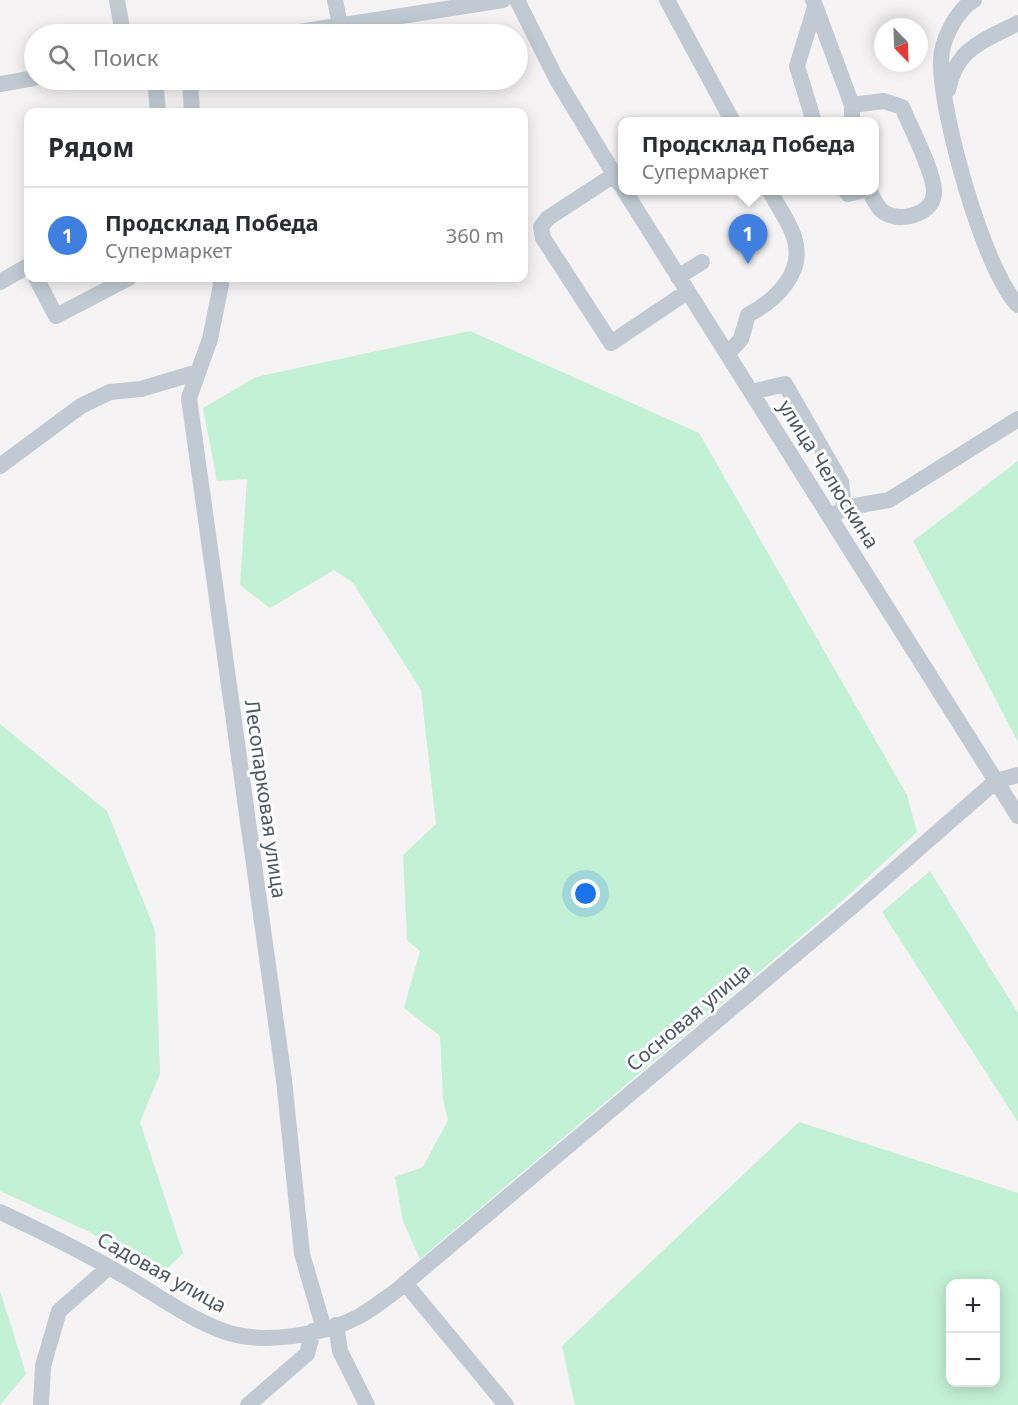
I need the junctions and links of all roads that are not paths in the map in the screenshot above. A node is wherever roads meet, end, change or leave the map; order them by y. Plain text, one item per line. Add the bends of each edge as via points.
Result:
1 (117, 0) edge
2 (335, 0) edge
3 (503, 0) edge
4 (518, 0) edge
5 (667, 0) edge
6 (974, 0) edge
7 (814, 4) edge
8 (1018, 23) edge
9 (121, 24) edge
10 (340, 24) edge
11 (348, 24) edge
12 (24, 80) edge
13 (0, 84) edge
14 (155, 90) edge
15 (191, 90) edge
16 (946, 100) junction
17 (158, 108) edge
18 (192, 108) edge
19 (852, 113) edge
20 (730, 117) edge
21 (812, 117) edge
22 (618, 181) edge
23 (618, 185) edge
24 (627, 195) edge
25 (772, 195) edge
26 (870, 195) edge
27 (702, 262) dead end
28 (24, 268) edge
29 (678, 277) junction
30 (0, 282) edge
31 (38, 282) edge
32 (121, 282) edge
33 (221, 282) edge
34 (687, 292) junction
35 (1018, 305) edge
36 (728, 354) junction
37 (198, 372) junction
38 (752, 392) junction
39 (1018, 419) edge
40 (0, 466) edge
41 (838, 512) junction
42 (1018, 775) edge
43 (996, 782) junction
44 (1018, 816) edge
45 (0, 1212) edge
46 (110, 1267) junction
47 (405, 1283) junction
48 (324, 1328) junction
49 (41, 1405) edge
50 (248, 1405) edge
51 (367, 1405) edge
52 (506, 1405) edge

1 - 9 street
2 - 10 street
3 - 11 street
4 - 22 street, улица Челюскина via 556,78
5 - 20 street
6 - 16 street via 963,7 946,38 940,61
7 - 19 street
7 - 21 street via 797,66
8 - 16 street via 960,58 952,71
12 - 13 street
14 - 17 street
15 - 18 street
16 - 35 street via 970,206 1010,297
19 - 26 street via 884,101 902,107 933,180 934,195 916,215 899,218 882,211
23 - 34 street via 548,218 541,228 543,238 611,343
24 - 29 street, улица Челюскина
25 - 36 street via 794,238 797,264 770,303 748,315 741,339
27 - 29 street
28 - 30 street
29 - 34 street, улица Челюскина
31 - 32 street via 56,316
33 - 37 street, Лесопарковая улица via 210,339
34 - 36 street, улица Челюскина
36 - 38 street, улица Челюскина
37 - 40 street via 141,389 110,393 81,406
37 - 48 street, Лесопарковая улица via 189,398 284,1080 302,1254
38 - 41 street, улица Челюскина
38 - 41 street via 785,384 841,482
39 - 41 street via 889,500
41 - 43 street, улица Челюскина
42 - 43 street
43 - 44 street, улица Челюскина
43 - 47 street, Сосновая улица
45 - 46 street, Садовая улица
46 - 48 street, Садовая улица via 229,1333 256,1337
46 - 49 street via 59,1311 43,1366
47 - 48 street, Садовая улица via 358,1317
47 - 52 street
48 - 50 street via 307,1354
48 - 51 street, Лесопарковая улица

